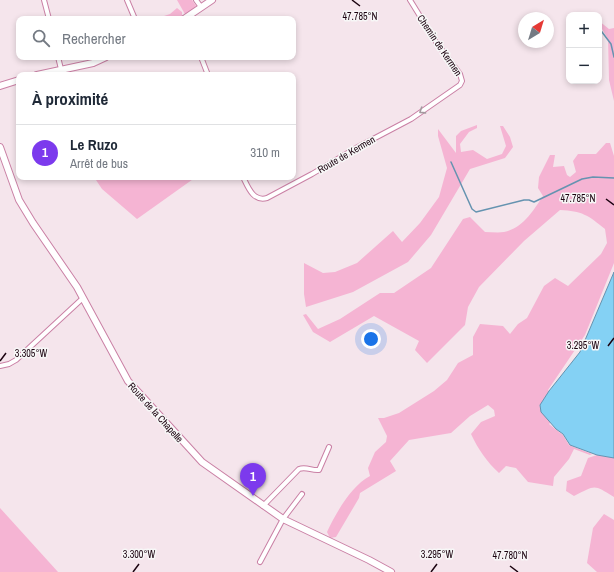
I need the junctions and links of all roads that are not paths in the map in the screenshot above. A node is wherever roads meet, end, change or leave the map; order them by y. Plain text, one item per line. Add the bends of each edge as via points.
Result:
1 (44, 0) edge
2 (127, 0) edge
3 (196, 0) edge
4 (212, 0) edge
5 (410, 0) edge
6 (201, 7) junction
7 (48, 16) edge
8 (133, 16) edge
9 (190, 16) edge
10 (59, 60) edge
11 (100, 60) edge
12 (202, 60) edge
13 (61, 69) junction
14 (49, 72) edge
15 (207, 72) edge
16 (16, 81) edge
17 (0, 86) edge
18 (454, 89) joint
19 (0, 147) edge
20 (244, 180) edge
21 (83, 298) junction
22 (0, 366) edge
23 (329, 447) dead end
24 (302, 494) dead end
25 (263, 506) junction
26 (283, 519) junction
27 (260, 562) dead end
28 (389, 572) edge

1 - 7 street
2 - 8 street
3 - 6 street
4 - 6 street
5 - 18 street, Chemin de Kermen via 460,74 462,81
6 - 9 street
10 - 13 street
11 - 13 street
12 - 15 street
13 - 14 street
16 - 17 street
18 -> 20 street, Route de Kermen via 411,119 267,198 260,199 254,196
19 - 21 street, Route de la Chapelle via 19,200
21 - 22 street via 16,360
21 - 25 street, Route de la Chapelle via 128,381 202,462
23 - 25 street via 319,470 303,467 299,469
24 - 26 street
25 - 26 street, Route de la Chapelle
26 - 27 street
26 - 28 street, Route de la Chapelle

